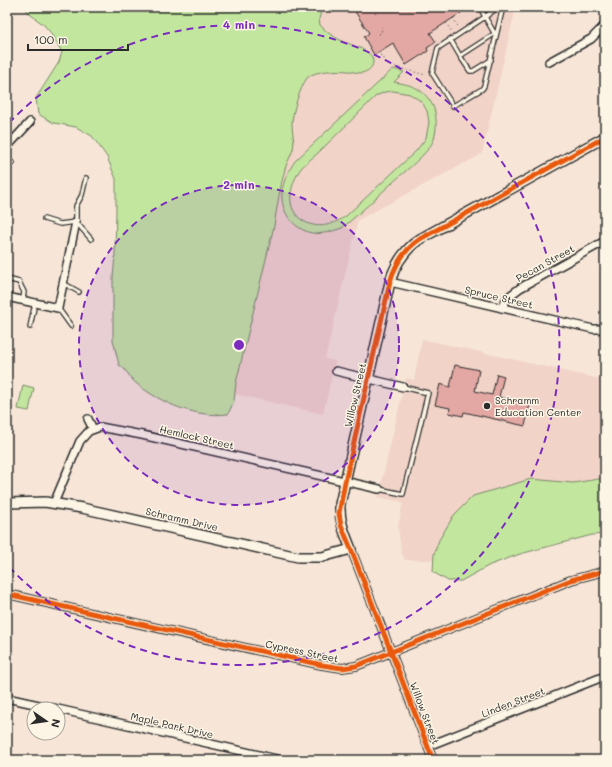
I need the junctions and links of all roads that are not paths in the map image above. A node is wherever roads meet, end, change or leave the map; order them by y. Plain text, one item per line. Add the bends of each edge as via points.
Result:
1 (480, 7) edge
2 (498, 7) edge
3 (502, 7) edge
4 (485, 17) junction
5 (605, 25) edge
6 (495, 35) junction
7 (450, 40) junction
8 (460, 56) junction
9 (491, 60) junction
10 (549, 62) dead end
11 (30, 122) dead end
12 (605, 137) edge
13 (7, 147) edge
14 (7, 161) edge
15 (13, 163) dead end
16 (86, 178) dead end
17 (44, 219) dead end
18 (76, 222) junction
19 (91, 239) dead end
20 (605, 241) edge
21 (7, 279) edge
22 (390, 282) junction
23 (63, 283) junction
24 (79, 292) dead end
25 (7, 297) edge
26 (23, 300) junction
27 (35, 303) junction
28 (58, 308) junction
29 (501, 308) junction
30 (71, 326) dead end
31 (30, 327) dead end
32 (604, 328) edge
33 (336, 371) dead end
34 (368, 379) junction
35 (403, 387) joint
36 (88, 419) dead end
37 (93, 429) junction
38 (345, 482) junction
39 (379, 489) joint
40 (7, 503) edge
41 (54, 503) junction
42 (350, 549) junction
43 (605, 571) edge
44 (7, 594) edge
45 (391, 652) junction
46 (605, 676) edge
47 (7, 698) edge
48 (26, 702) edge
49 (66, 711) edge
50 (428, 746) junction
51 (281, 760) edge
52 (433, 760) edge

1 - 4 lane
2 - 4 lane
3 - 6 lane
4 - 6 lane
4 - 7 lane
5 - 10 street via 591,39
6 - 8 lane
6 - 9 lane
7 - 8 lane
7 - 9 lane via 438,48 432,73 453,106 482,89
8 - 9 lane via 470,71
11 - 13 street
12 - 22 street, Willow Street via 420,239 399,260
14 - 15 lane
16 - 18 lane via 76,206
17 - 18 lane via 60,224
18 - 19 lane
18 - 23 street
20 - 29 street, Pecan Street via 520,288 508,297
21 - 26 lane via 19,282 24,292
22 - 29 street, Spruce Street
22 - 34 street, Willow Street
23 - 24 lane
23 - 28 street
25 - 26 street
26 - 27 street
27 - 28 street
27 - 31 lane
28 - 30 lane
29 - 32 street, Spruce Street via 593,329
33 - 34 street
34 - 35 street
34 - 38 street, Willow Street
35 - 39 lane via 428,393 403,494
36 - 37 street
37 - 38 street, Hemlock Street via 120,430
37 - 41 street via 80,441
38 - 39 street, Hemlock Street
38 - 42 street, Willow Street via 339,513
40 - 41 street, Schramm Drive
41 - 42 street, Schramm Drive via 298,557 322,557
42 - 45 street, Willow Street
43 - 45 street, Cypress Street via 571,580
44 - 45 street, Cypress Street via 331,667 356,666
45 - 50 street, Willow Street
46 - 50 street, Linden Street
47 - 48 street, Maple Park Drive
49 - 51 street, Maple Park Drive
50 - 52 street, Willow Street

